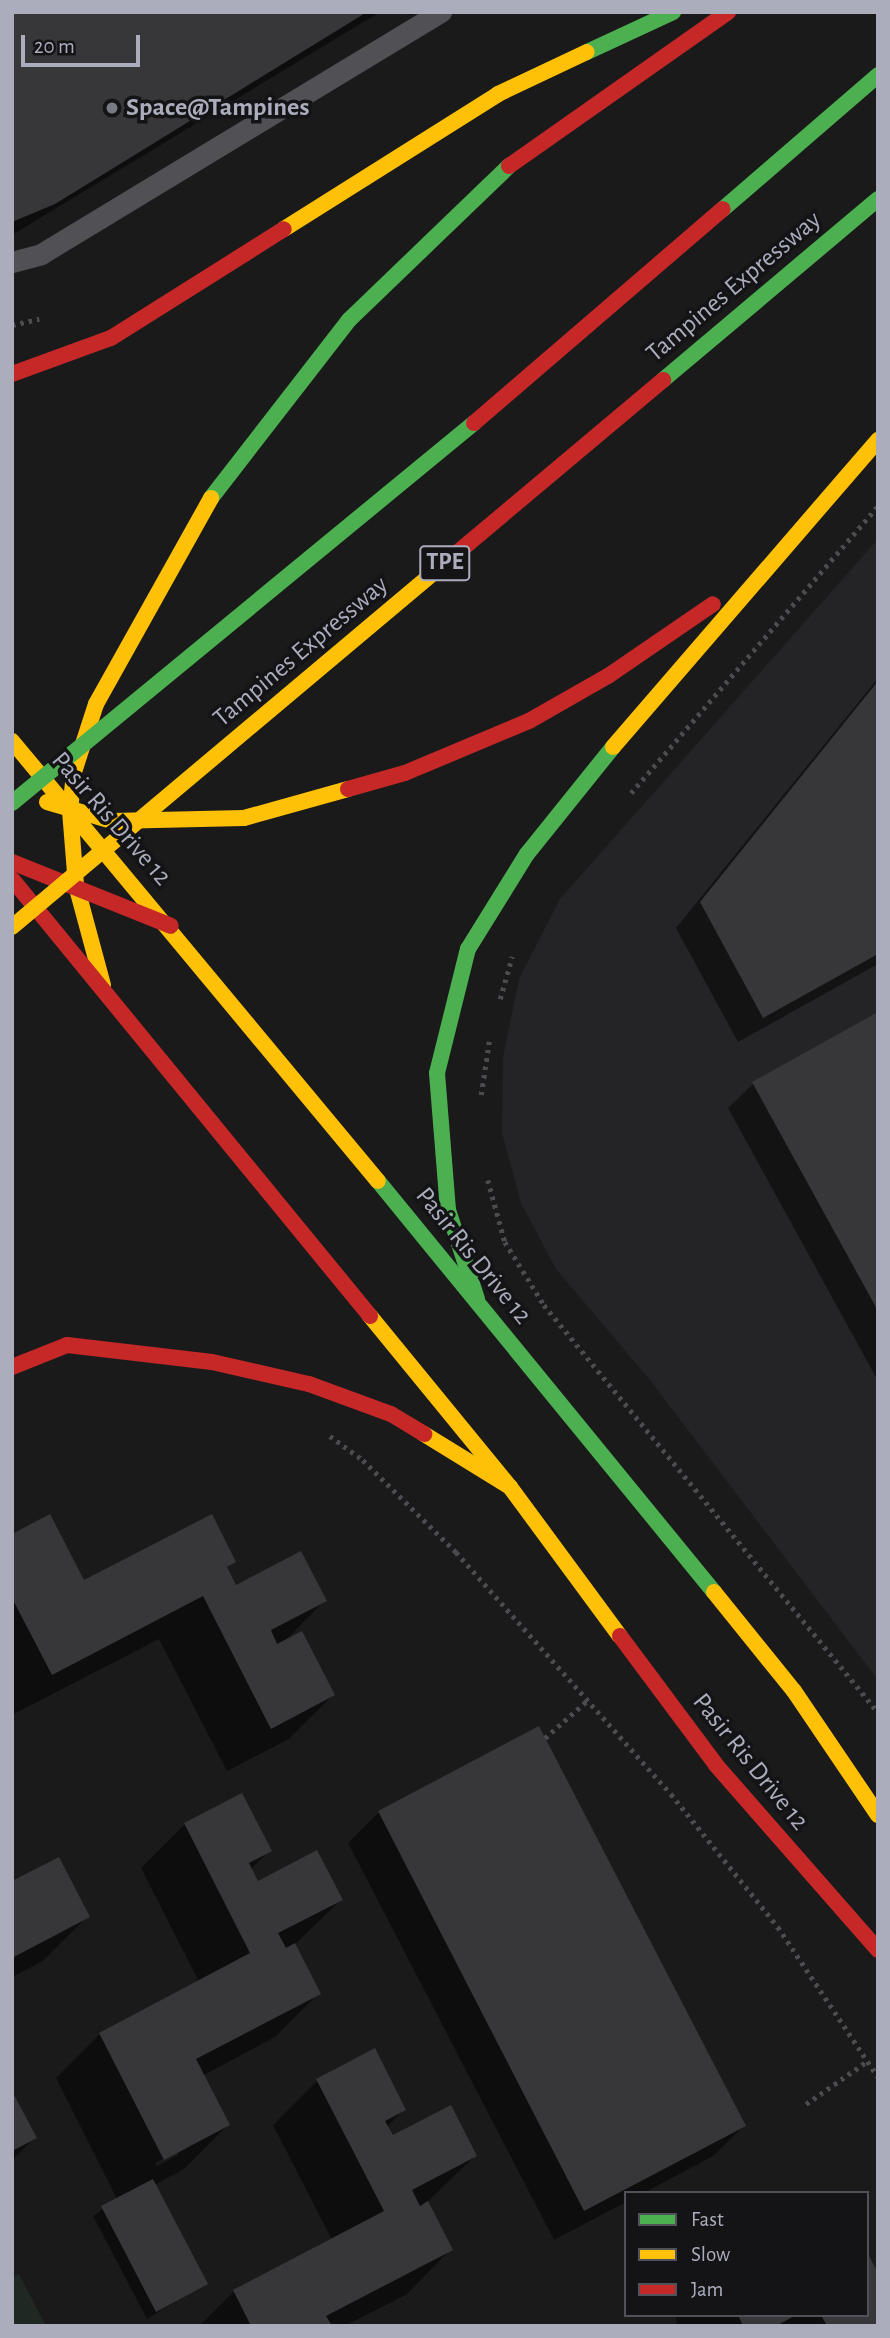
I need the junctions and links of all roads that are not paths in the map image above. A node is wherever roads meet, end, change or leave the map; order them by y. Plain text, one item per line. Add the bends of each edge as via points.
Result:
1 (441, 12) edge
2 (673, 12) edge
3 (727, 12) edge
4 (878, 75) edge
5 (878, 199) edge
6 (12, 262) edge
7 (12, 374) edge
8 (878, 440) edge
9 (755, 575) junction
10 (12, 741) edge
11 (12, 789) edge
12 (12, 803) edge
13 (70, 811) junction
14 (12, 862) edge
15 (12, 878) edge
16 (76, 885) junction
17 (171, 926) junction
18 (12, 927) edge
19 (103, 985) junction
20 (477, 1298) junction
21 (12, 1367) edge
22 (510, 1487) junction
23 (878, 1815) edge
24 (878, 1950) edge

1 - 6 lane via 41,254
2 - 7 main road via 498,94 111,338
3 - 13 main road via 515,160 349,320 208,502 96,704 74,772
4 - 12 main road, bridge via 376,508
5 - 18 main road, Tampines Expressway / TPE, bridge
8 - 9 main road
9 - 13 main road via 608,676 529,721 405,773 244,818 124,821
9 - 20 main road via 527,855 468,949 438,1073 448,1210
10 - 13 main road, Pasir Ris Drive 12
11 - 13 main road
13 - 16 main road
13 - 17 main road, Pasir Ris Drive 12
14 - 16 main road
15 - 19 main road, Pasir Ris Drive 12
16 - 17 main road
16 - 19 main road
17 - 20 main road, Pasir Ris Drive 12
19 - 22 main road, Pasir Ris Drive 12
20 - 23 main road, Pasir Ris Drive 12 via 794,1691
21 - 22 main road via 67,1345 212,1362 309,1384 391,1414
22 - 24 main road, Pasir Ris Drive 12 via 716,1765

